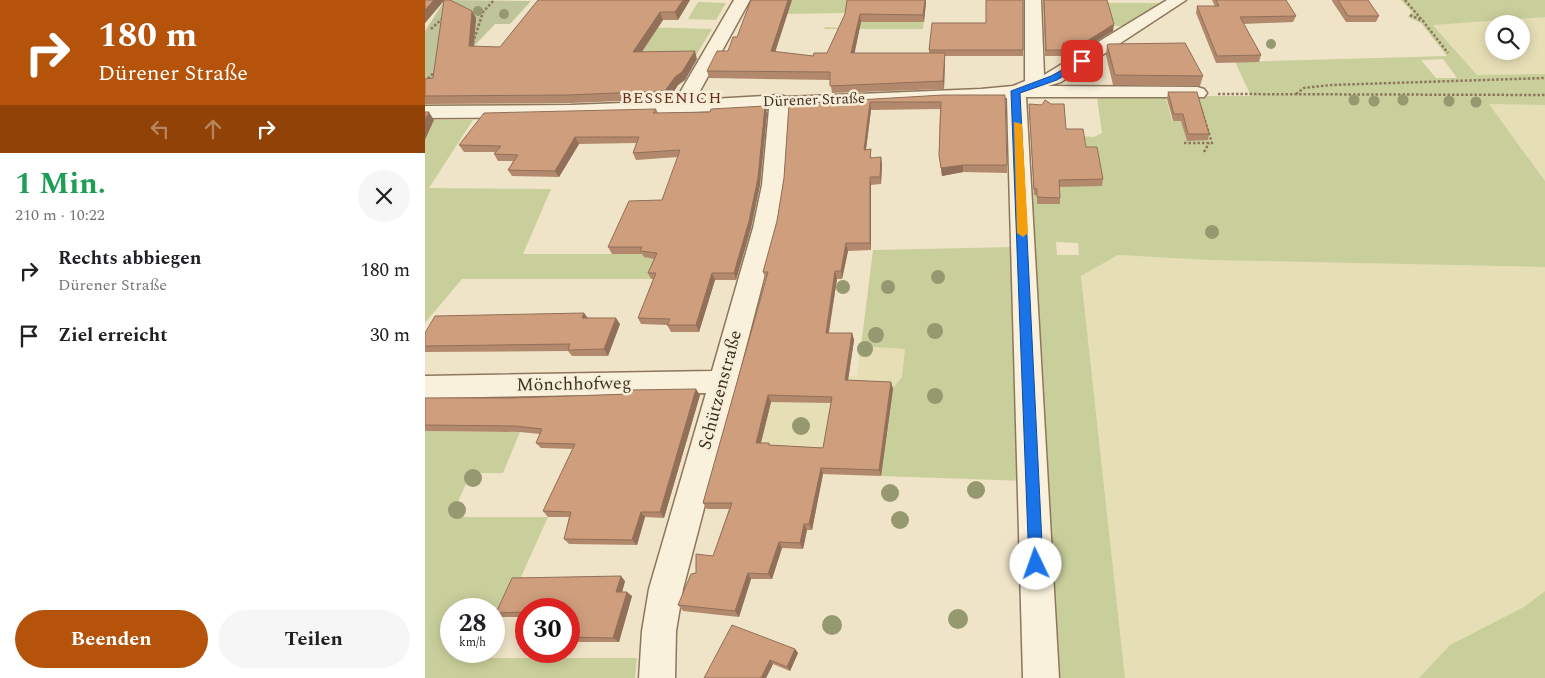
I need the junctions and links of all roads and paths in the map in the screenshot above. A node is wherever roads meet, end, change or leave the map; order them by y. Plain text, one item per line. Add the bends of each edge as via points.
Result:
1 (494, 0) edge
2 (742, 0) edge
3 (1033, 0) edge
4 (1178, 0) edge
5 (1405, 0) edge
6 (446, 13) edge
7 (1410, 15) dead end
8 (1423, 21) junction
9 (431, 29) dead end
10 (468, 45) edge
11 (1448, 53) dead end
12 (438, 68) edge
13 (1545, 78) edge
14 (425, 82) edge
15 (1025, 88) junction
16 (1295, 94) junction
17 (1545, 95) edge
18 (1198, 100) junction
19 (780, 101) junction
20 (683, 106) junction
21 (425, 112) edge
22 (1184, 143) dead end
23 (1209, 143) junction
24 (1204, 152) dead end
25 (723, 382) junction
26 (425, 387) edge
27 (657, 678) edge
28 (1041, 678) edge

1 - 10 path via 483,12 473,44
2 - 20 street
3 - 15 street
4 - 15 street, Dürener Straße via 1066,72
5 - 8 path
6 - 9 path
7 - 8 path
8 - 11 path
12 - 14 path
13 - 16 path via 1331,85 1304,88
15 - 18 street via 1051,94
15 - 19 street, Dürener Straße via 981,95
15 - 28 street
16 - 17 path
16 - 18 path
18 - 23 path via 1212,143
19 - 20 street, Dürener Straße
19 - 25 street, Schützenstraße via 768,213
20 - 21 street, Dürener Straße
22 - 23 path
23 - 24 path
25 - 26 street, Mönchhofweg
25 - 27 street, Schützenstraße via 666,589 659,631

